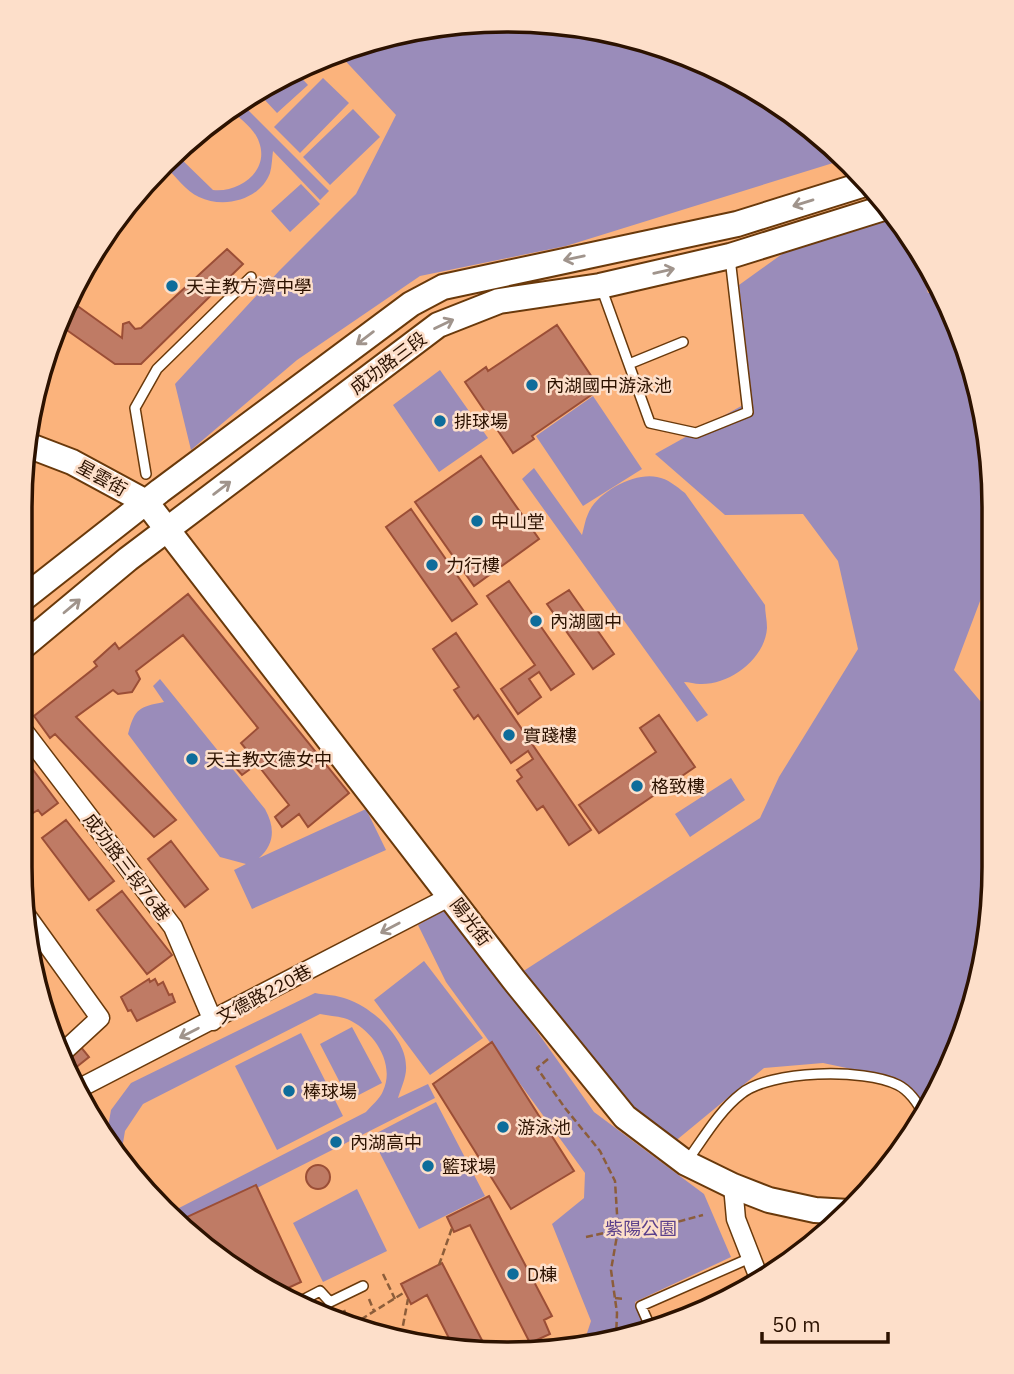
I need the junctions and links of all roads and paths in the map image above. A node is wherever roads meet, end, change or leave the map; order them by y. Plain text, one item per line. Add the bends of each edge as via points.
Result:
1 (858, 186) edge
2 (878, 210) edge
3 (730, 256) junction
4 (251, 277) dead end
5 (600, 286) junction
6 (682, 342) dead end
7 (629, 364) junction
8 (36, 448) edge
9 (146, 474) dead end
10 (146, 502) junction
11 (167, 529) junction
12 (32, 592) edge
13 (32, 639) edge
14 (32, 749) edge
15 (451, 896) junction
16 (36, 929) edge
17 (213, 1021) junction
18 (68, 1048) edge
19 (548, 1059) dead end
20 (85, 1085) edge
21 (918, 1106) edge
22 (686, 1163) junction
23 (733, 1186) junction
24 (834, 1211) edge
25 (703, 1215) dead end
26 (452, 1228) dead end
27 (618, 1230) junction
28 (586, 1237) dead end
29 (750, 1258) junction
30 (439, 1265) dead end
31 (756, 1272) edge
32 (383, 1274) dead end
33 (363, 1286) dead end
34 (405, 1292) dead end
35 (307, 1298) edge
36 (395, 1298) junction
37 (408, 1298) dead end
38 (615, 1298) junction
39 (625, 1299) dead end
40 (361, 1319) edge
41 (647, 1321) edge
42 (616, 1329) edge
43 (402, 1330) edge

1 -> 10 main road, 成功路三段 via 737,224 443,287 411,304
2 - 3 main road, 成功路三段
5 -> 3 main road, 成功路三段
3 - 7 lane via 748,412 696,433 650,423
4 - 9 lane via 158,369 135,408
5 - 7 lane
11 -> 5 main road, 成功路三段 via 438,325 499,301
6 - 7 lane
8 - 10 main road, 星雲街
10 - 11 main road, 星雲街
10 - 12 main road, 成功路三段
13 -> 11 main road, 成功路三段
11 - 15 main road, 陽光街
14 - 17 street, 成功路三段76巷 via 173,928
15 -> 17 street, 文德路220巷
15 - 22 main road, 陽光街 via 625,1116
16 - 18 street via 100,1018
17 -> 20 street, 文德路220巷
19 - 27 path via 537,1068 600,1151 615,1181
21 - 22 lane via 898,1085 869,1077 824,1073 769,1081 741,1093
22 - 23 main road, 陽光街
23 - 24 main road, 陽光街 via 769,1200
23 - 29 street via 736,1219
25 - 27 path via 644,1231
26 - 30 path
27 - 28 path
27 - 38 path via 611,1270
29 - 31 street
29 - 41 lane via 641,1306
32 - 36 path
33 - 35 lane via 330,1302 320,1291
34 - 36 path
36 - 40 path
37 - 43 path
38 - 39 path
38 - 42 path

